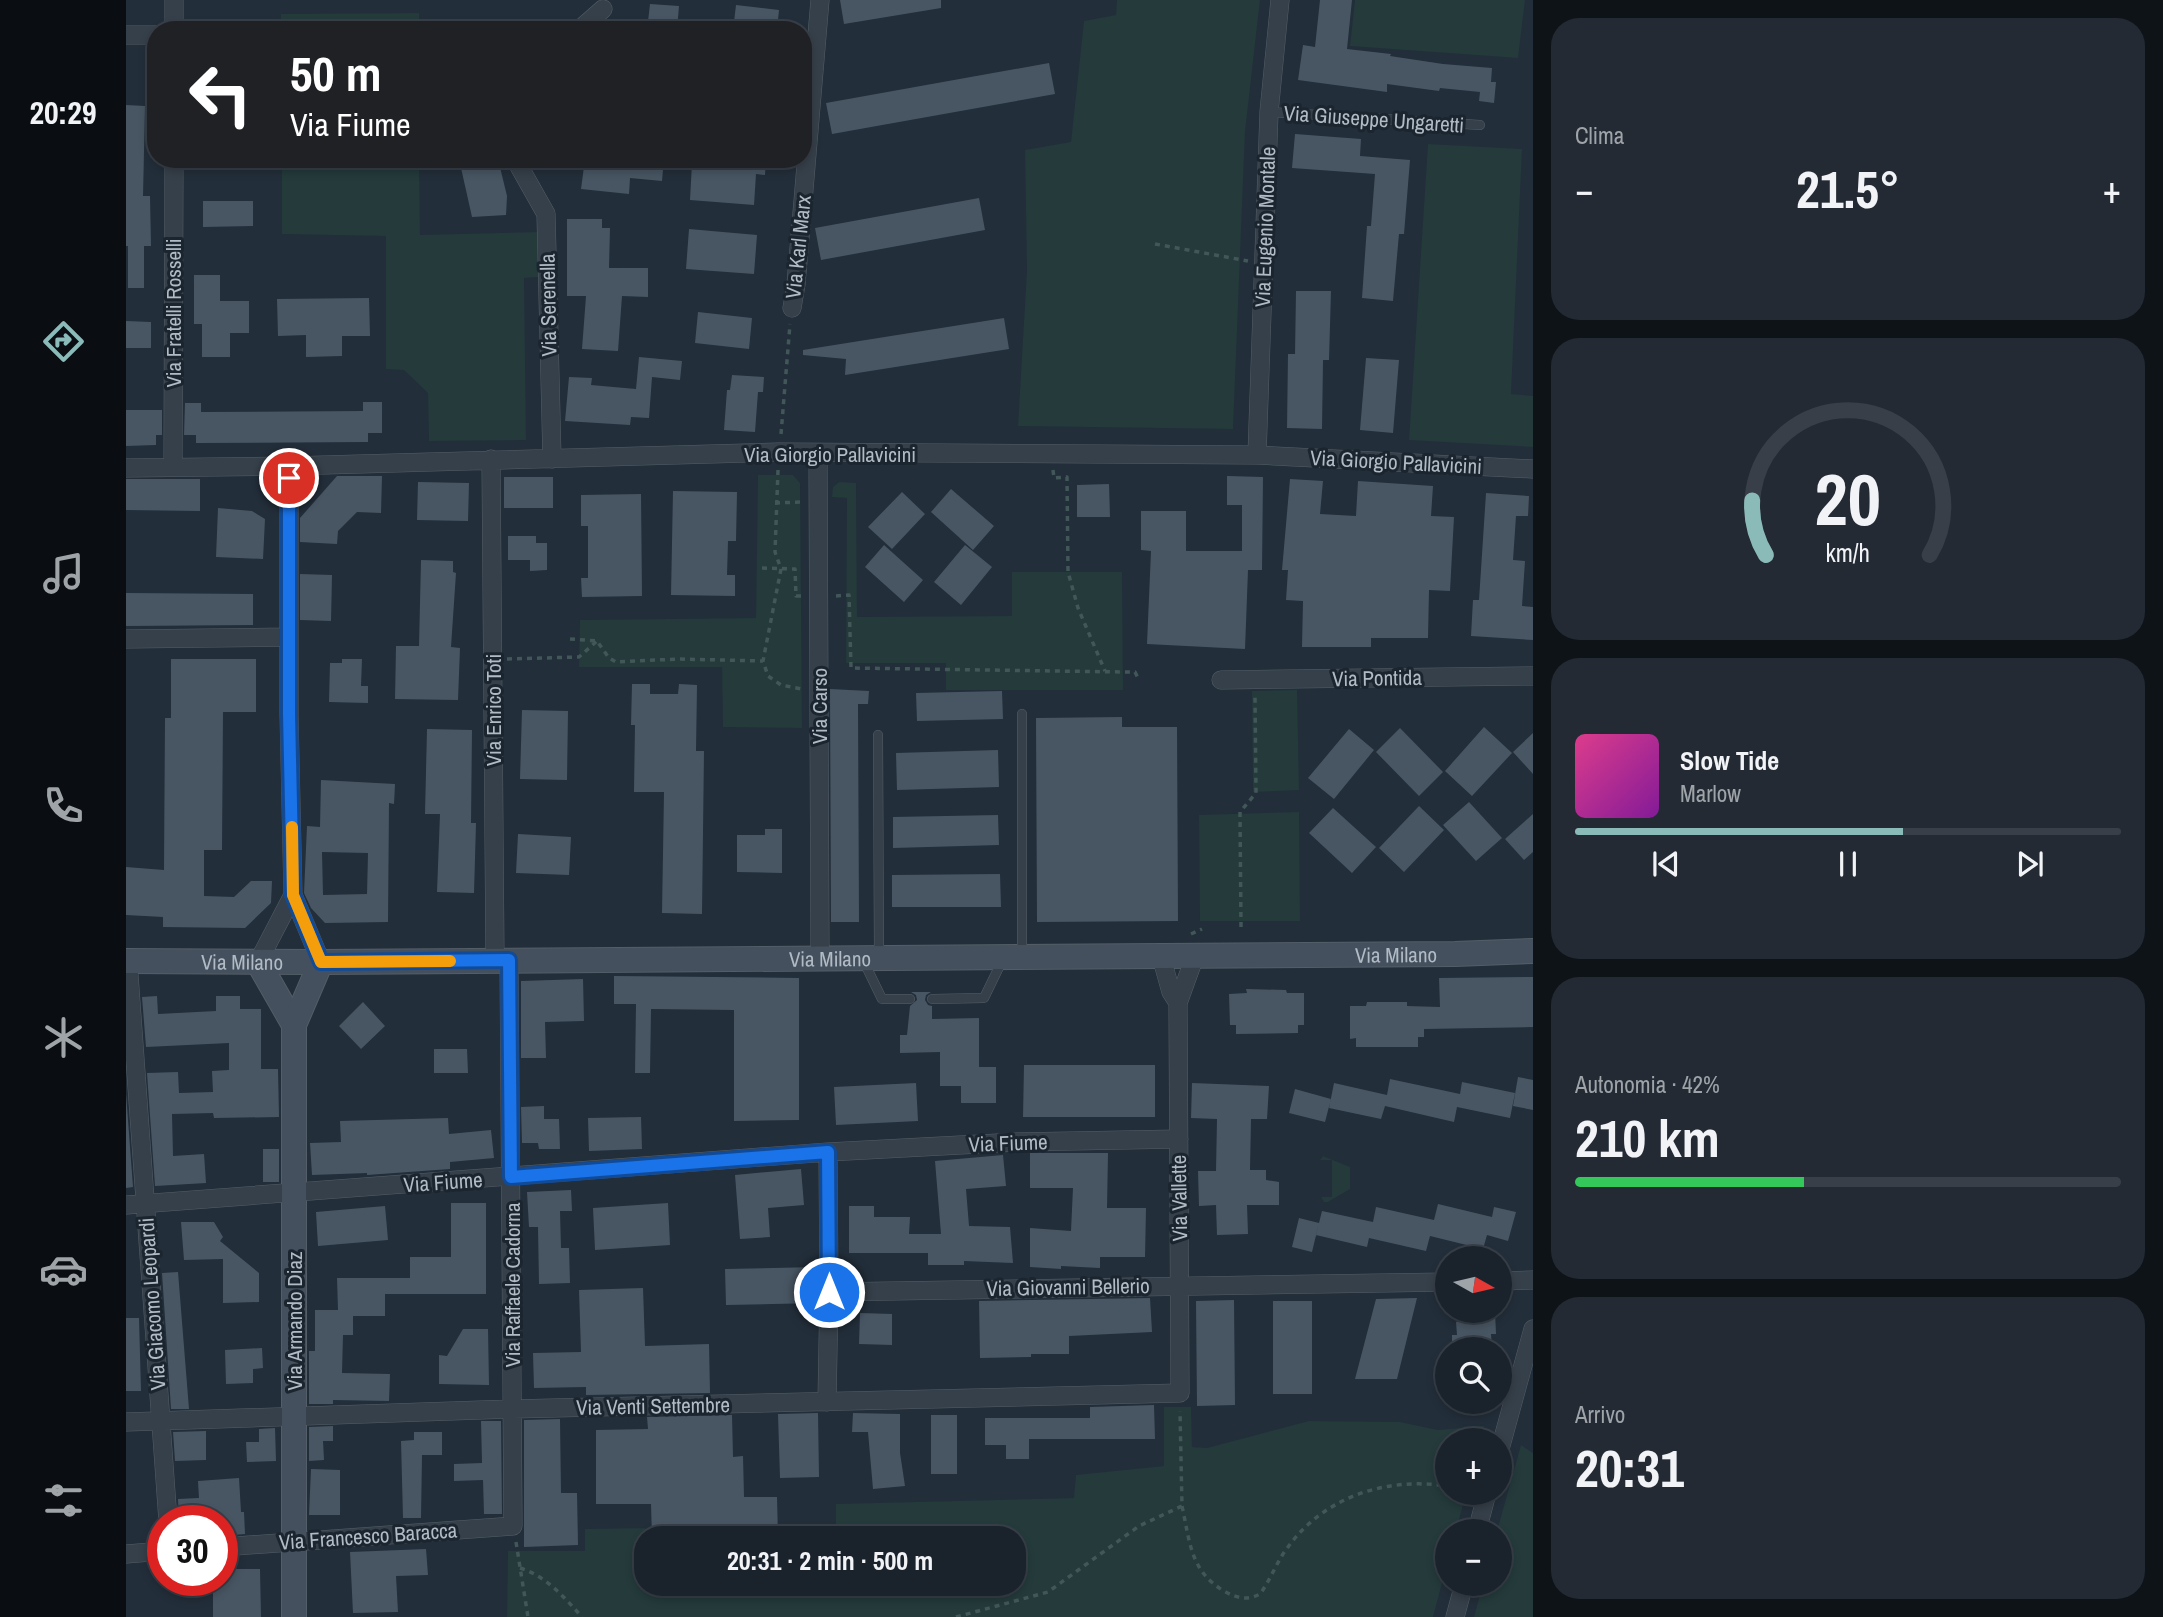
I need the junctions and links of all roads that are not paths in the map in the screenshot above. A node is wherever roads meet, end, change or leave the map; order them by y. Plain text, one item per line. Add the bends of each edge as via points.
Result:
1 (174, 0) edge
2 (820, 0) edge
3 (1280, 0) edge
4 (603, 9) dead end
5 (174, 21) edge
6 (589, 21) edge
7 (126, 35) edge
8 (147, 35) edge
9 (812, 95) edge
10 (1269, 112) junction
11 (1480, 125) dead end
12 (174, 168) edge
13 (520, 168) edge
14 (806, 168) edge
15 (792, 307) road end
16 (818, 453) junction
17 (1257, 455) junction
18 (491, 459) junction
19 (552, 459) junction
20 (289, 466) junction
21 (173, 467) junction
22 (126, 468) edge
23 (1533, 469) edge
24 (289, 637) junction
25 (126, 639) edge
26 (1533, 676) edge
27 (1221, 680) dead end
28 (1022, 713) dead end
29 (878, 735) dead end
30 (293, 895) junction
31 (1193, 945) junction
32 (1533, 951) edge
33 (1161, 956) junction
34 (1013, 958) junction
35 (820, 959) junction
36 (871, 959) junction
37 (502, 960) junction
38 (127, 961) edge
39 (258, 962) junction
40 (321, 962) junction
41 (910, 999) dead end
42 (932, 999) dead end
43 (1178, 1003) junction
44 (294, 1025) junction
45 (1179, 1139) junction
46 (828, 1152) junction
47 (511, 1177) junction
48 (293, 1193) junction
49 (145, 1203) junction
50 (126, 1205) edge
51 (1533, 1280) edge
52 (1512, 1281) edge
53 (1435, 1282) edge
54 (1180, 1285) junction
55 (829, 1292) junction
56 (1533, 1329) edge
57 (1180, 1393) joint
58 (827, 1402) junction
59 (512, 1409) junction
60 (294, 1417) junction
61 (160, 1421) junction
62 (126, 1422) edge
63 (1506, 1428) edge
64 (167, 1505) edge
65 (513, 1526) joint
66 (294, 1542) junction
67 (238, 1545) edge
68 (147, 1552) edge
69 (126, 1554) edge
70 (1461, 1596) edge
71 (294, 1617) edge
72 (1455, 1617) edge

1 - 5 street
2 - 9 street, Via Karl Marx
3 - 10 street, Via Eugenio Montale
4 - 6 street
7 - 8 street
10 - 11 lane, Via Giuseppe Ungaretti
10 - 17 street, Via Eugenio Montale
12 - 21 street, Via Fratelli Rosselli
13 - 19 street, Via Serenella via 547,214
14 - 15 street, Via Karl Marx
16 - 17 street, Via Giorgio Pallavicini
16 - 19 street, Via Giorgio Pallavicini
16 - 35 street, Via Carso
17 - 23 street, Via Giorgio Pallavicini
18 - 19 street, Via Giorgio Pallavicini
18 - 20 street, Via Giorgio Pallavicini
18 - 37 street, Via Enrico Toti
20 - 21 street, Via Giorgio Pallavicini
20 - 24 street
21 - 22 street, Via Giorgio Pallavicini
24 - 25 street
24 - 30 street
26 - 27 street, Via Pontida
28 - 34 lane
29 - 36 lane
30 - 39 street
30 - 40 street
31 - 32 main road, Via Milano via 1455,954
31 - 33 main road, Via Milano
31 - 43 street, Via Vallette
33 - 34 main road, Via Milano
33 - 43 street, Via Vallette
34 - 36 main road, Via Milano
34 - 42 lane via 984,998
35 - 36 main road, Via Milano
35 - 37 main road, Via Milano
36 - 41 lane via 883,999
37 - 40 main road, Via Milano
37 - 47 street, Via Raffaele Cadorna
38 - 39 main road, Via Milano
38 - 49 street, Via Giacomo Leopardi
39 - 40 main road, Via Milano
39 - 44 main road
40 - 44 main road, Via Armando Diaz
43 - 45 street, Via Vallette
44 - 48 main road, Via Armando Diaz
45 - 46 street, Via Fiume
45 - 54 street, Via Vallette
46 - 47 street, Via Fiume
46 - 55 street
47 - 48 street, Via Fiume
47 - 59 street, Via Raffaele Cadorna
48 - 49 street, Via Fiume
48 - 60 main road, Via Armando Diaz
49 - 50 street, Via Fiume
49 - 61 street, Via Giacomo Leopardi
51 - 52 street
53 - 54 street, Via Giovanni Bellerio
54 - 55 street, Via Giovanni Bellerio
54 - 57 street, Via Vallette
55 - 58 street
56 - 63 street
57 - 58 street, Via Venti Settembre
58 - 59 street, Via Venti Settembre
59 - 60 street, Via Venti Settembre
59 - 65 street, Via Raffaele Cadorna
60 - 61 street, Via Venti Settembre
60 - 66 main road, Via Armando Diaz
61 - 62 street, Via Venti Settembre
61 - 64 street, Via Giacomo Leopardi
65 - 66 street, Via Francesco Baracca
66 - 67 street, Via Francesco Baracca
66 - 71 main road, Via Armando Diaz
68 - 69 street
70 - 72 street

